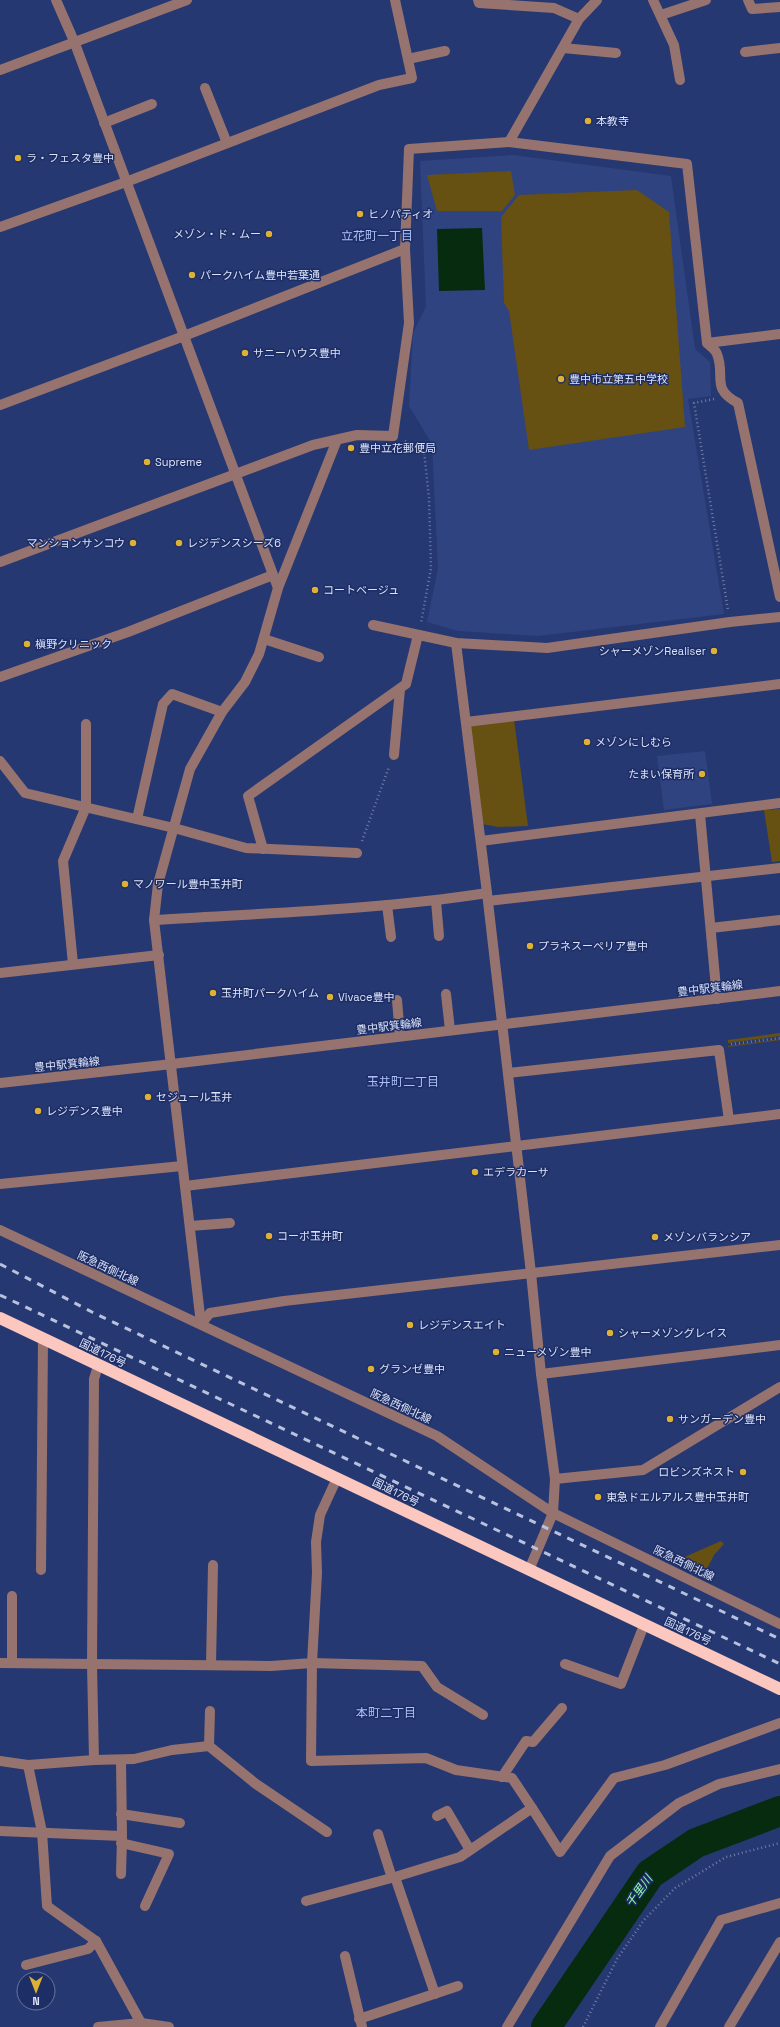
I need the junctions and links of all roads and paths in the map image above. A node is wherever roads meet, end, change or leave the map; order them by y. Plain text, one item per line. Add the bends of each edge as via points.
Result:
1 (56, 0) edge
2 (187, 0) edge
3 (395, 0) edge
4 (478, 0) edge
5 (596, 0) edge
6 (653, 0) edge
7 (706, 0) edge
8 (748, 0) edge
9 (553, 4) edge
10 (780, 7) edge
11 (661, 15) junction
12 (579, 19) junction
13 (74, 41) junction
14 (563, 48) junction
15 (780, 48) edge
16 (444, 51) dead end
17 (745, 52) dead end
18 (616, 53) dead end
19 (408, 58) junction
20 (0, 70) edge
21 (680, 80) dead end
22 (205, 88) dead end
23 (152, 104) dead end
24 (104, 123) junction
25 (508, 142) junction
26 (227, 143) junction
27 (126, 182) junction
28 (0, 227) edge
29 (405, 248) junction
30 (780, 334) edge
31 (184, 336) junction
32 (707, 343) junction
33 (726, 396) junction
34 (0, 405) edge
35 (393, 436) junction
36 (337, 440) junction
37 (236, 474) junction
38 (0, 562) edge
39 (273, 575) junction
40 (278, 588) junction
41 (780, 597) edge
42 (780, 617) edge
43 (730, 622) junction
44 (373, 625) dead end
45 (418, 635) junction
46 (264, 639) junction
47 (456, 644) junction
48 (319, 657) dead end
49 (1, 673) edge
50 (780, 684) edge
51 (400, 689) junction
52 (222, 712) junction
53 (466, 722) junction
54 (86, 724) dead end
55 (394, 755) joint
56 (0, 761) edge
57 (780, 802) edge
58 (86, 807) junction
59 (700, 814) junction
60 (137, 819) junction
61 (174, 828) junction
62 (481, 841) junction
63 (263, 849) junction
64 (358, 853) joint
65 (780, 868) edge
66 (706, 877) junction
67 (488, 897) junction
68 (436, 901) junction
69 (387, 905) junction
70 (154, 920) junction
71 (780, 920) edge
72 (711, 928) junction
73 (439, 936) dead end
74 (391, 937) dead end
75 (159, 954) junction
76 (74, 964) junction
77 (0, 973) edge
78 (780, 992) edge
79 (446, 994) dead end
80 (717, 999) junction
81 (397, 1000) dead end
82 (502, 1024) junction
83 (450, 1030) junction
84 (400, 1036) junction
85 (780, 1038) edge
86 (719, 1050) junction
87 (172, 1064) junction
88 (508, 1073) junction
89 (0, 1083) edge
90 (780, 1114) edge
91 (730, 1120) junction
92 (516, 1145) junction
93 (182, 1166) junction
94 (0, 1184) edge
95 (185, 1186) junction
96 (230, 1223) dead end
97 (190, 1226) junction
98 (0, 1230) edge
99 (780, 1245) edge
100 (531, 1273) junction
101 (0, 1318) edge
102 (201, 1324) junction
103 (43, 1339) junction
104 (780, 1345) edge
105 (98, 1366) junction
106 (541, 1374) junction
107 (780, 1387) edge
108 (337, 1478) junction
109 (555, 1479) junction
110 (553, 1513) junction
111 (213, 1565) dead end
112 (41, 1570) dead end
113 (529, 1570) junction
114 (12, 1596) dead end
115 (780, 1624) edge
116 (644, 1625) junction
117 (0, 1663) edge
118 (12, 1663) junction
119 (312, 1663) junction
120 (92, 1664) junction
121 (565, 1664) dead end
122 (212, 1665) junction
123 (780, 1689) edge
124 (562, 1708) dead end
125 (210, 1711) dead end
126 (483, 1715) dead end
127 (780, 1723) edge
128 (209, 1746) junction
129 (1, 1759) edge
130 (94, 1760) junction
131 (121, 1760) junction
132 (28, 1765) junction
133 (780, 1769) edge
134 (502, 1776) junction
135 (532, 1808) junction
136 (121, 1814) junction
137 (437, 1816) dead end
138 (180, 1823) dead end
139 (0, 1831) edge
140 (42, 1832) junction
141 (327, 1832) dead end
142 (378, 1834) dead end
143 (122, 1840) junction
144 (780, 1843) edge
145 (470, 1850) junction
146 (121, 1874) dead end
147 (393, 1878) junction
148 (306, 1901) dead end
149 (780, 1903) edge
150 (144, 1906) dead end
151 (96, 1941) junction
152 (780, 1942) edge
153 (345, 1956) dead end
154 (26, 1965) dead end
155 (458, 1986) dead end
156 (435, 1994) junction
157 (361, 2023) edge
158 (141, 2025) edge
159 (98, 2027) edge
160 (169, 2027) edge
161 (507, 2027) edge
162 (583, 2027) edge
163 (660, 2027) edge
164 (729, 2027) edge

1 - 13 street
2 - 13 street
3 - 19 street
4 - 9 street via 479,3
5 - 12 street
6 - 11 street
7 - 11 street
8 - 10 street via 752,9
9 - 12 street
11 - 21 street via 674,45
12 - 14 street
13 - 20 street
13 - 24 street
14 - 18 street
14 - 25 street
15 - 17 street
16 - 19 street
19 - 26 street via 412,78 379,85
22 - 26 street
23 - 24 street
24 - 27 street
25 - 29 street via 409,149
25 - 32 street via 687,164
26 - 27 street
27 - 28 street
27 - 31 street
29 - 31 street
29 - 35 street via 409,323
30 - 32 street
31 - 34 street
31 - 37 street
32 - 33 street via 717,354 722,391
33 - 41 street via 738,402
33 - 43 path via 694,403
35 - 36 street via 358,435
35 - 45 path via 424,451 429,498 431,568
36 - 37 street via 313,445
36 - 40 street
37 - 38 street
37 - 39 street
39 - 40 street
39 - 49 street via 128,632
40 - 46 street
42 - 43 street
43 - 47 street via 547,648
44 - 45 street
45 - 47 street
45 - 51 street via 406,684
46 - 48 street
46 - 52 street via 245,682
47 - 53 street
50 - 53 street
51 - 55 street
51 - 63 street via 248,796
52 - 60 street via 172,694 163,704
52 - 61 street via 190,769
53 - 62 street
54 - 58 street
55 - 64 path
56 - 58 street via 26,793
57 - 59 street
58 - 60 street
58 - 76 street via 63,861
59 - 62 street
59 - 66 street
60 - 61 street
61 - 63 street via 246,848
61 - 70 street via 158,884
62 - 67 street
63 - 64 street
65 - 66 street
66 - 67 street
66 - 72 street
67 - 68 street
67 - 82 street
68 - 69 street
68 - 73 street
69 - 70 street
69 - 74 street
70 - 75 street
71 - 72 street
72 - 80 street
75 - 76 street
75 - 87 street
76 - 77 street
78 - 80 street, 豊中駅箕輪線
79 - 83 street
80 - 82 street, 豊中駅箕輪線
81 - 84 street
82 - 83 street, 豊中駅箕輪線
82 - 88 street
83 - 84 street, 豊中駅箕輪線
84 - 87 street, 豊中駅箕輪線
85 - 86 path via 728,1044
86 - 88 street
86 - 91 street
87 - 89 street, 豊中駅箕輪線
87 - 93 street
88 - 92 street
90 - 91 street
91 - 92 street
92 - 95 street
92 - 100 street
93 - 94 street
93 - 95 street
95 - 97 street
96 - 97 street
97 - 102 street
98 - 102 street, 阪急西側北線
99 - 100 street
100 - 102 street via 284,1301 210,1313
100 - 106 street
101 - 103 highway, 国道176号
102 - 110 street, 阪急西側北線 via 437,1436
103 - 105 highway, 国道176号
103 - 112 street
104 - 106 street
105 - 108 highway, 国道176号
105 - 120 street via 94,1379
106 - 109 street
107 - 109 street via 643,1470
108 - 113 highway, 国道176号
108 - 119 street via 320,1515 316,1542 317,1573
109 - 110 street
110 - 113 street
110 - 115 street, 阪急西側北線
111 - 122 street
113 - 116 highway, 国道176号
114 - 118 street
116 - 121 street via 621,1684
116 - 123 highway, 国道176号
117 - 118 street
118 - 120 street
119 - 122 street via 271,1666
119 - 126 street via 422,1666 437,1687
119 - 134 street via 311,1761 426,1758 456,1770
120 - 122 street
120 - 130 street
124 - 134 street via 533,1742 526,1741
125 - 128 street
127 - 135 street via 665,1765 614,1778 560,1852
128 - 131 street
128 - 141 street via 256,1784
129 - 132 street
130 - 131 street
130 - 132 street
131 - 136 street
132 - 140 street
133 - 161 street via 719,1784 678,1803 610,1856
134 - 135 street via 512,1778
135 - 145 street
136 - 138 street
136 - 143 street
137 - 145 street via 447,1811
139 - 140 street
140 - 143 street
140 - 151 street via 47,1906
142 - 147 street
143 - 146 street
143 - 150 street via 169,1854
144 - 162 path via 726,1857 675,1888 644,1920 617,1959
145 - 147 street via 460,1857
147 - 148 street
147 - 156 street
149 - 163 street via 722,1920
151 - 154 street via 88,1949
151 - 158 street
152 - 164 street
153 - 157 street
155 - 156 street
156 - 157 street
158 - 159 street
158 - 160 street

